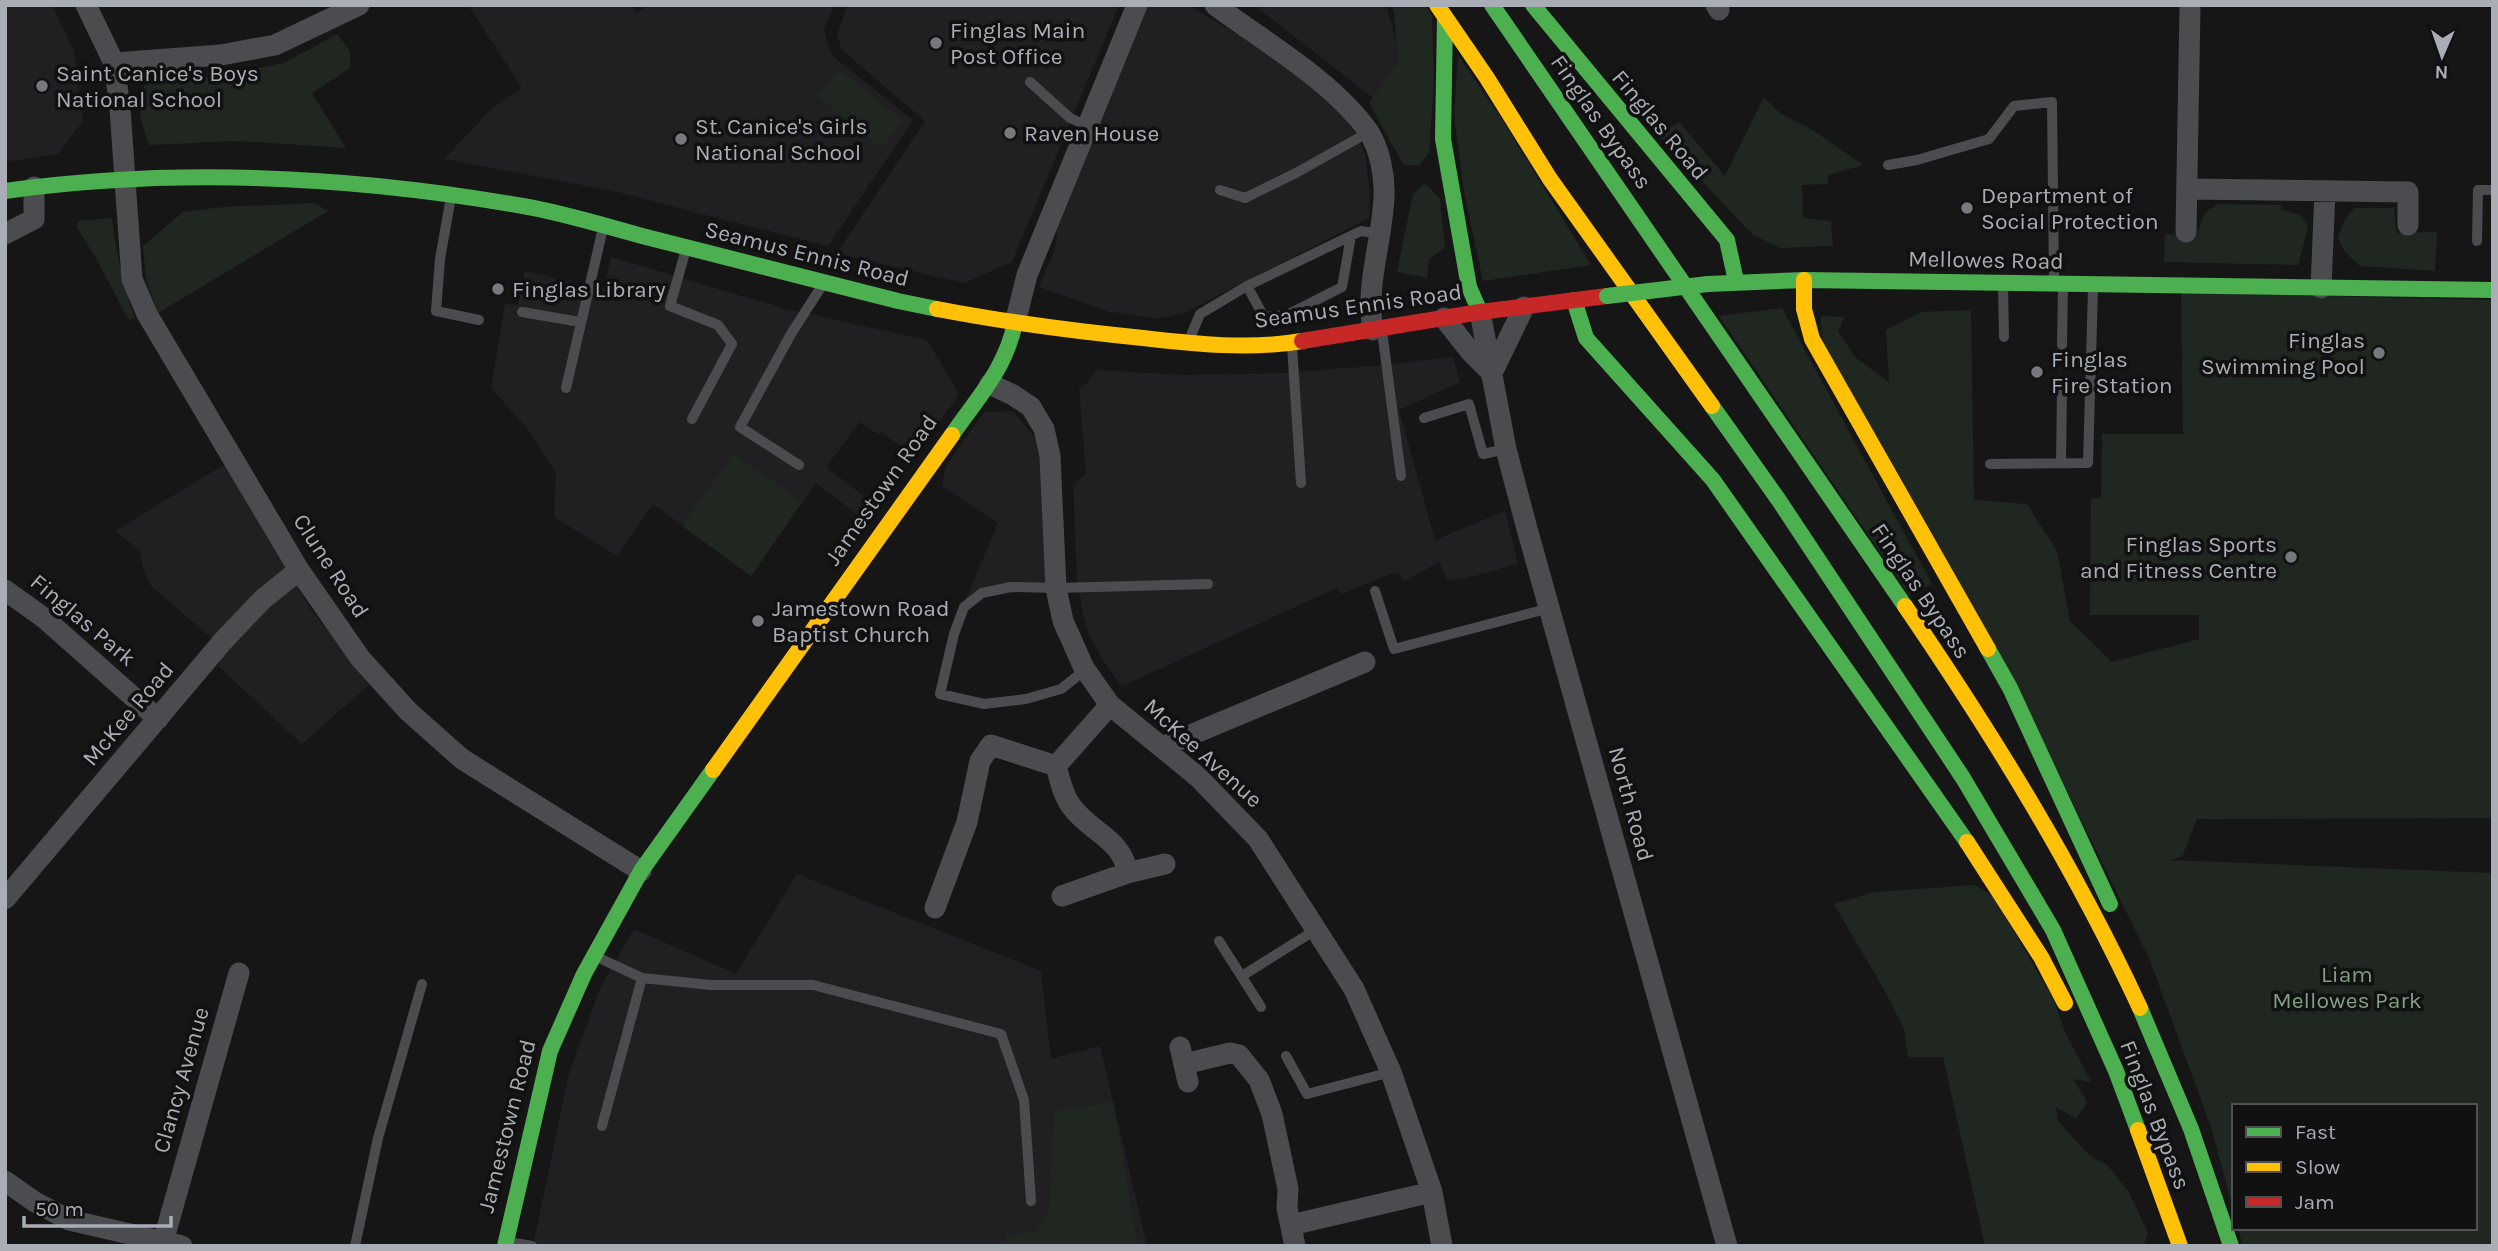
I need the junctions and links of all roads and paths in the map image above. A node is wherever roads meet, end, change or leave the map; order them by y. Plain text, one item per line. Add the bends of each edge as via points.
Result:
1 (86, 5) edge
2 (359, 5) edge
3 (1137, 5) edge
4 (1215, 5) edge
5 (1492, 5) edge
6 (1532, 5) edge
7 (2190, 5) edge
8 (1441, 11) edge
9 (114, 63) junction
10 (1030, 82) dead end
11 (1088, 126) junction
12 (1369, 132) junction
13 (1888, 165) dead end
14 (125, 182) junction
15 (34, 187) junction
16 (2187, 189) junction
17 (1220, 190) dead end
18 (2493, 190) edge
19 (5, 191) edge
20 (2325, 191) junction
21 (452, 194) junction
22 (2408, 225) dead end
23 (603, 226) junction
24 (2186, 232) dead end
25 (5, 234) edge
26 (1380, 234) junction
27 (1351, 236) junction
28 (2477, 242) dead end
29 (687, 247) junction
30 (1804, 279) junction
31 (1736, 281) junction
32 (824, 282) junction
33 (2003, 284) junction
34 (2058, 285) junction
35 (2093, 285) junction
36 (1248, 286) junction
37 (2321, 288) junction
38 (2493, 290) edge
39 (1574, 300) junction
40 (1524, 307) junction
41 (522, 312) dead end
42 (1480, 312) junction
43 (1444, 318) junction
44 (479, 320) dead end
45 (580, 323) junction
46 (1015, 323) junction
47 (1378, 329) junction
48 (2004, 337) dead end
49 (1188, 343) junction
50 (1292, 343) junction
51 (2062, 345) dead end
52 (1492, 373) junction
53 (990, 384) junction
54 (566, 388) dead end
55 (2062, 388) dead end
56 (1424, 418) dead end
57 (692, 419) dead end
58 (1506, 449) junction
59 (2061, 463) junction
60 (1990, 464) dead end
61 (799, 465) dead end
62 (1401, 476) dead end
63 (1301, 484) dead end
64 (299, 570) junction
65 (1208, 584) dead end
66 (1056, 588) junction
67 (5, 590) edge
68 (1376, 591) dead end
69 (1550, 608) junction
70 (1365, 662) dead end
71 (1085, 670) junction
72 (1110, 705) junction
73 (158, 719) junction
74 (1162, 747) junction
75 (1056, 766) junction
76 (1165, 864) dead end
77 (641, 871) junction
78 (1127, 873) junction
79 (1062, 896) dead end
80 (5, 900) edge
81 (935, 908) dead end
82 (2119, 924) dead end
83 (1317, 929) junction
84 (1219, 941) dead end
85 (594, 956) junction
86 (239, 972) dead end
87 (2141, 973) dead end
88 (1241, 976) junction
89 (642, 978) junction
90 (422, 984) dead end
91 (1261, 1007) dead end
92 (1286, 1056) dead end
93 (1184, 1064) dead end
94 (1391, 1072) junction
95 (602, 1126) dead end
96 (5, 1181) edge
97 (1432, 1192) junction
98 (1031, 1202) dead end
99 (2232, 1222) edge
100 (1293, 1236) edge
101 (127, 1241) edge
102 (506, 1243) edge
103 (172, 1244) edge
104 (355, 1246) edge
105 (532, 1246) edge
106 (1442, 1246) edge
107 (1727, 1246) edge
108 (2174, 1246) edge
109 (2180, 1246) edge
110 (2231, 1246) edge

1 - 9 street
2 - 9 street via 275,45 220,55
3 - 11 street, Jamestown Road
4 - 12 street via 1344,102
5 - 110 main road, Finglas Bypass via 2029,795 2096,915 2161,1055 2213,1185
6 - 31 main road, Finglas Road via 1727,240
7 - 16 street
8 - 42 main road via 1443,139 1469,287
8 - 109 main road, Finglas Bypass via 1550,179 1778,499 1963,778 2053,930 2116,1071
9 - 14 street, Clune Road
10 - 11 lane via 1070,118
11 - 46 street, Jamestown Road via 1027,275
12 - 17 lane via 1245,198
12 - 26 street via 1384,180
13 - 34 lane via 1989,139 2014,106 2052,102
14 - 15 main road, Seamus Ennis Road
14 - 21 main road, Seamus Ennis Road via 277,177
14 - 64 street, Clune Road via 132,279 147,314
15 - 19 main road, Seamus Ennis Road
15 - 25 street via 34,219
16 - 20 street
16 - 24 street
18 - 28 lane via 2478,190
20 - 22 street via 2408,192
20 - 37 street
21 - 23 main road, Seamus Ennis Road via 526,206
21 - 44 lane via 436,311
23 - 29 main road, Seamus Ennis Road
23 - 45 lane
26 - 27 lane via 1361,231
26 - 47 street via 1370,290
27 - 36 lane
27 - 36 lane via 1342,286 1287,315 1264,317
29 - 32 main road, Seamus Ennis Road
29 - 57 lane via 670,306 718,325 732,344
30 - 31 main road, Mellowes Road
30 - 33 main road, Mellowes Road
30 - 82 main road via 1804,309 1812,340 2010,688
31 - 39 main road, Mellowes Road, bridge
32 - 46 main road, Seamus Ennis Road
32 - 61 lane via 740,427
33 - 34 main road, Mellowes Road
33 - 48 lane
34 - 35 main road, Mellowes Road
34 - 51 lane
35 - 37 main road, Mellowes Road
35 - 59 lane via 2088,463
36 - 49 lane via 1200,314
37 - 38 main road, Mellowes Road
39 - 40 main road, Mellowes Road
39 - 108 main road via 1586,338 1713,480 1946,809 2041,957 2111,1089
40 - 42 main road, Mellowes Road
40 - 52 street
41 - 45 lane
42 - 43 main road, Seamus Ennis Road
42 - 52 street, North Road
43 - 47 main road, Seamus Ennis Road
43 - 52 street
45 - 54 lane
46 - 49 main road, Seamus Ennis Road
46 - 53 main road, Jamestown Road via 1010,346
47 - 50 main road, Seamus Ennis Road
47 - 62 lane
49 - 50 main road, Seamus Ennis Road
50 - 63 lane
52 - 58 street, North Road
53 - 66 street, McKee Avenue via 1031,407 1044,429 1050,456
53 - 77 main road, Jamestown Road
55 - 59 lane
56 - 58 lane via 1469,404 1483,454
58 - 69 street, North Road
59 - 60 lane
64 - 73 street, McKee Road via 223,641
64 - 77 street, Clune Road via 360,658 408,711 462,760
65 - 66 lane
66 - 71 street, McKee Avenue via 1063,621
66 - 71 lane via 1011,587 982,593 964,607 940,694 984,704 1026,699 1061,689
67 - 73 street, Finglas Park via 44,618
68 - 69 lane via 1394,649
69 - 107 street, North Road
70 - 74 street
71 - 72 street, McKee Avenue
72 - 74 street, McKee Avenue
72 - 75 street
73 - 80 street, McKee Road
74 - 83 street, McKee Avenue via 1258,839
75 - 78 street via 1072,808 1116,846 1126,860
75 - 81 street via 991,745 980,761 967,822
76 - 78 street
77 - 85 main road, Jamestown Road
78 - 79 street
83 - 88 lane
83 - 94 street, McKee Avenue via 1354,989
84 - 88 lane
85 - 89 lane
85 - 102 main road, Jamestown Road via 550,1051
86 - 103 street, Clancy Avenue
87 - 99 main road via 2194,1107
88 - 91 lane
89 - 95 lane
89 - 98 lane via 711,985 813,985 1001,1034 1024,1100
90 - 104 lane via 378,1138
92 - 94 lane via 1307,1094
93 - 100 street via 1230,1053 1239,1055 1259,1080 1272,1114
94 - 97 street, McKee Avenue
96 - 101 street, Clancy Avenue via 69,1220
97 - 100 street
97 - 106 street, McKee Avenue
101 - 103 street, Clancy Avenue
102 - 105 lane

